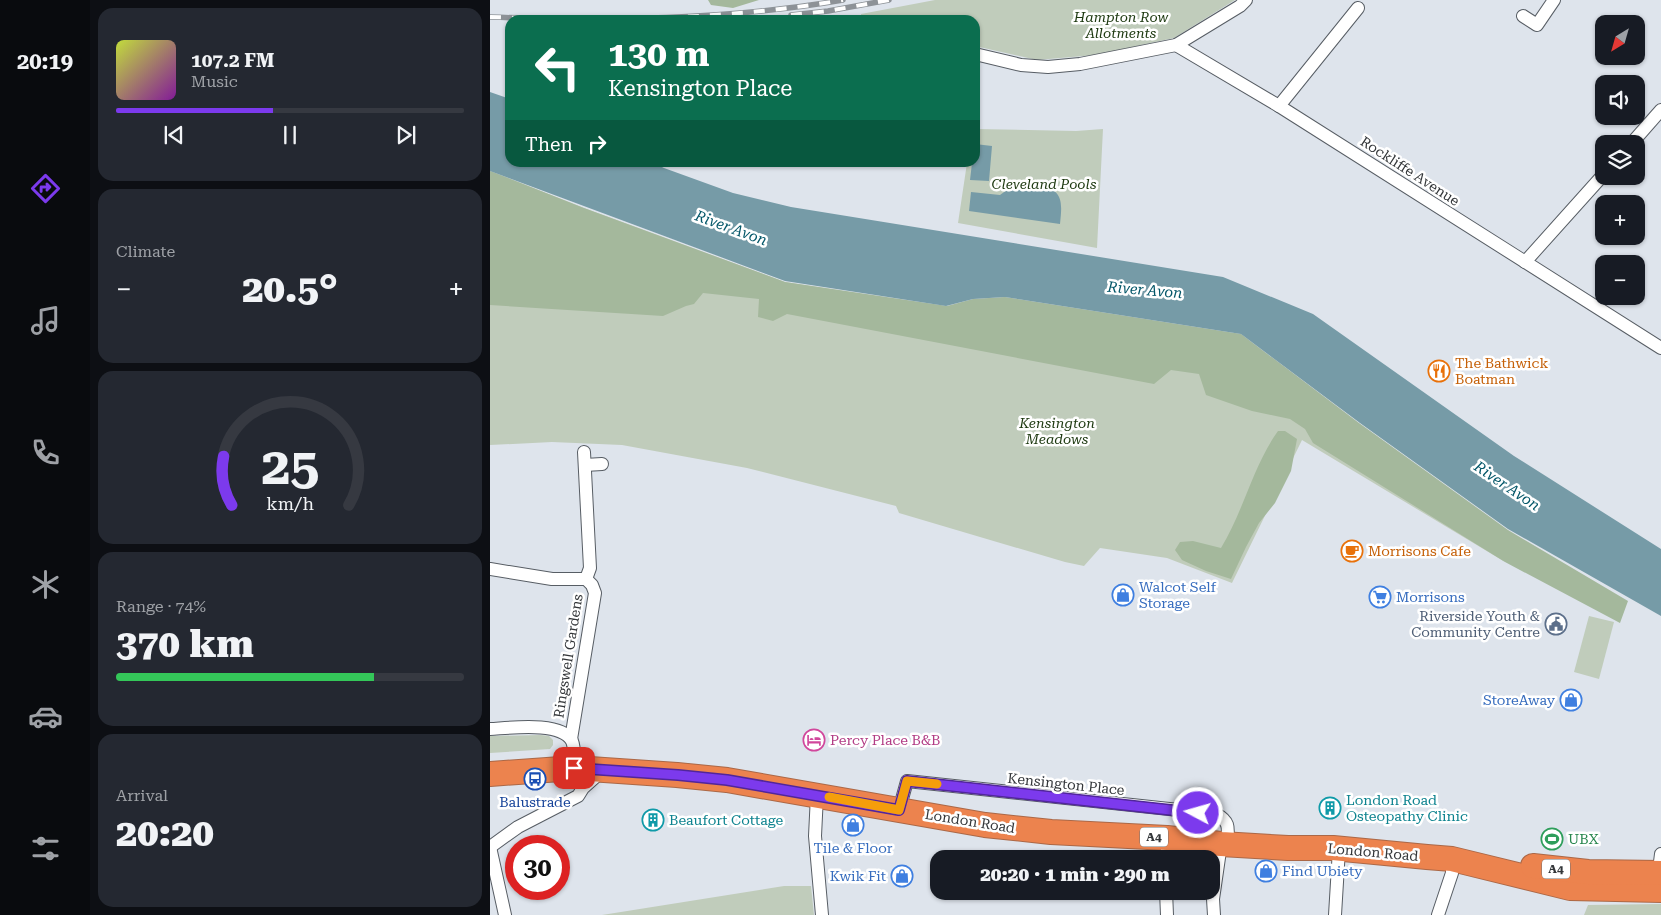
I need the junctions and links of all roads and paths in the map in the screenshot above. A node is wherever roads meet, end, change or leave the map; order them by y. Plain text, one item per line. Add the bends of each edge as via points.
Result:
1 (1246, 0) edge
2 (1554, 0) edge
3 (1358, 8) dead end
4 (1523, 16) dead end
5 (1176, 45) junction
6 (980, 55) edge
7 (1279, 106) junction
8 (1661, 110) edge
9 (1639, 135) edge
10 (1595, 184) edge
11 (1525, 262) junction
12 (1661, 348) edge
13 (584, 452) dead end
14 (602, 464) dead end
15 (585, 466) junction
16 (490, 569) edge
17 (586, 579) junction
18 (490, 729) edge
19 (571, 739) junction
20 (574, 768) junction
21 (604, 770) junction
22 (490, 774) edge
23 (818, 795) junction
24 (899, 810) junction
25 (1224, 844) junction
26 (490, 847) edge
27 (1167, 848) edge
28 (1339, 849) junction
29 (1452, 859) junction
30 (1660, 876) edge
31 (1166, 900) edge
32 (505, 915) edge
33 (822, 915) edge
34 (1167, 915) edge
35 (1214, 915) edge
36 (1335, 915) edge
37 (1438, 915) edge

1 - 5 street
2 - 4 street via 1537,26
3 - 7 street
5 - 6 street via 1080,64 1048,66
5 - 7 street, Rockliffe Avenue
7 - 11 street, Rockliffe Avenue
8 - 9 street
10 - 11 street
11 - 12 street, Rockliffe Avenue
13 - 15 street, Ringswell Gardens
14 - 15 street
15 - 17 street, Ringswell Gardens via 590,568
16 - 17 street, Ringswell Gardens via 552,579
17 - 19 street, Ringswell Gardens via 595,593
18 - 19 street via 546,727
19 - 20 street, Ringswell Gardens
20 - 21 highway, London Road / A4
20 - 22 highway, London Road / A4
21 - 23 highway, London Road / A4 via 727,780
21 - 26 street via 578,796 518,827
23 - 24 highway, London Road / A4
23 - 33 street via 815,836
24 - 25 street, Kensington Place via 907,781 1216,814 1228,826
24 - 27 highway, London Road / A4
25 - 27 highway, London Road / A4
25 - 28 highway, London Road / A4
25 - 35 street via 1212,899
26 - 32 street
28 - 29 highway, London Road / A4
28 - 36 street
29 - 30 highway, London Road / A4 via 1483,858 1588,872
29 - 37 street via 1452,872
31 - 34 street

